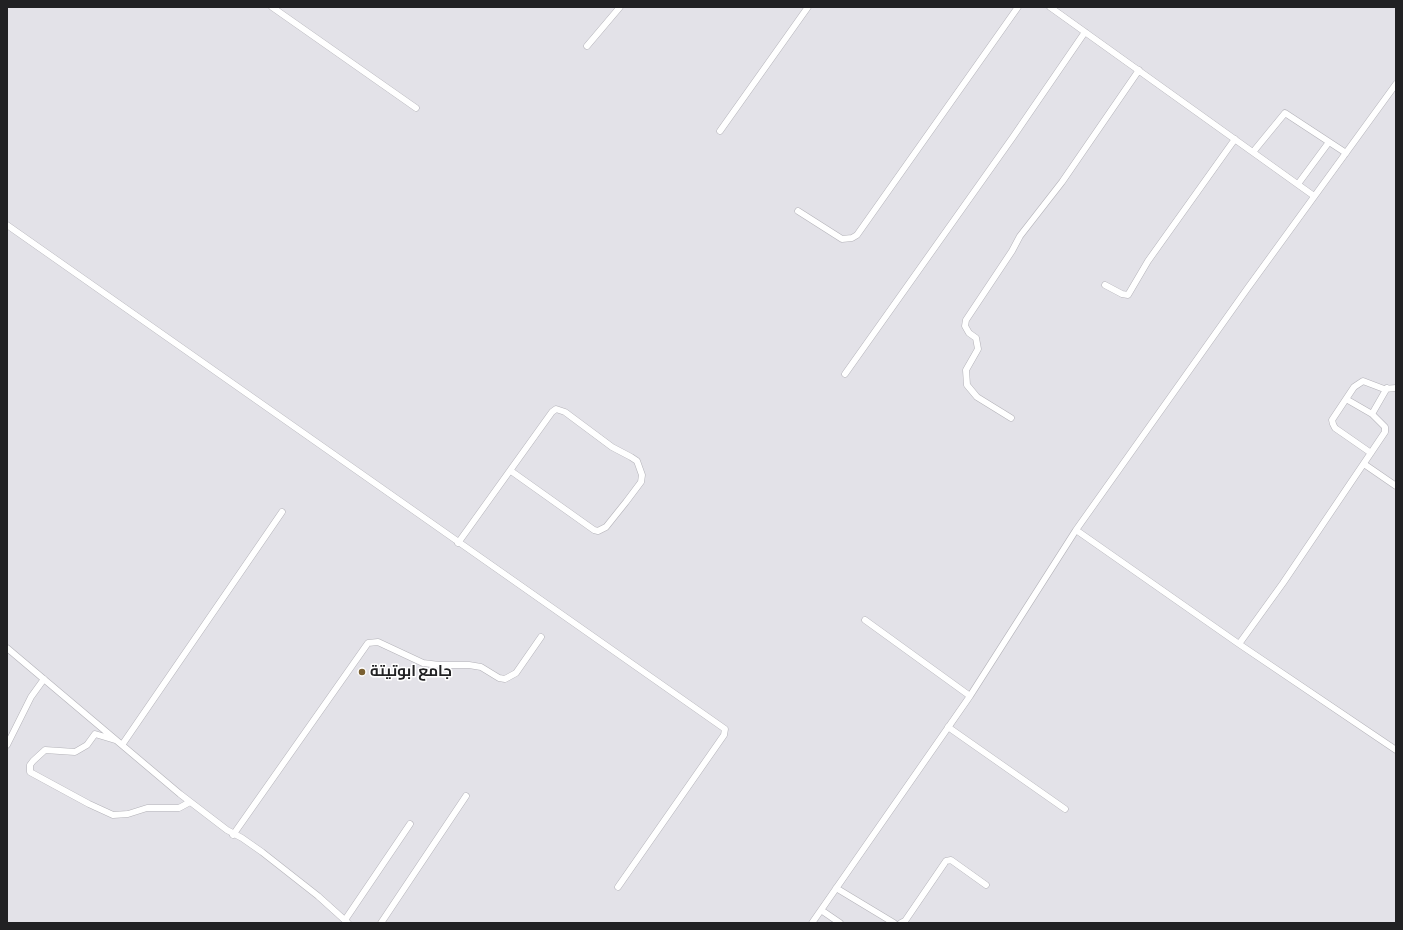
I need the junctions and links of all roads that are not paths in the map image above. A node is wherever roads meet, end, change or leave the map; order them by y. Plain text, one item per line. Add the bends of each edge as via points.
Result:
1 (272, 7) edge
2 (620, 7) edge
3 (808, 7) edge
4 (1018, 7) edge
5 (1050, 7) edge
6 (1085, 32) junction
7 (587, 46) dead end
8 (1138, 70) junction
9 (1396, 84) edge
10 (416, 108) dead end
11 (720, 131) dead end
12 (1235, 139) junction
13 (1329, 142) junction
14 (1253, 152) junction
15 (1346, 153) junction
16 (1298, 184) junction
17 (1314, 196) junction
18 (798, 211) dead end
19 (7, 226) edge
20 (1105, 284) dead end
21 (845, 374) dead end
22 (1387, 388) junction
23 (1396, 388) edge
24 (1346, 399) junction
25 (1372, 414) junction
26 (1011, 418) dead end
27 (1371, 453) junction
28 (1364, 464) junction
29 (511, 471) junction
30 (1396, 486) edge
31 (282, 512) dead end
32 (1076, 530) junction
33 (458, 543) junction
34 (865, 620) dead end
35 (541, 636) dead end
36 (1239, 644) junction
37 (7, 648) edge
38 (44, 679) junction
39 (970, 696) junction
40 (948, 727) junction
41 (116, 740) junction
42 (7, 745) edge
43 (122, 745) junction
44 (1396, 750) edge
45 (466, 796) dead end
46 (190, 802) junction
47 (1065, 808) dead end
48 (410, 824) dead end
49 (234, 834) junction
50 (986, 885) dead end
51 (618, 887) dead end
52 (836, 888) junction
53 (821, 910) junction
54 (347, 921) edge
55 (905, 922) edge
56 (381, 923) edge
57 (812, 923) edge
58 (840, 923) edge
59 (894, 923) edge

1 - 10 street
2 - 7 street
3 - 11 street
4 - 18 street via 857,235 842,239
5 - 6 street
6 - 8 street
6 - 21 street
8 - 12 street
8 - 26 street via 1062,182 1020,236 966,320 965,326 976,338 978,349 966,370 967,385 977,397
9 - 15 street
12 - 14 street
12 - 20 street via 1148,261 1128,295
13 - 14 street via 1285,113
13 - 15 street
13 - 16 street
14 - 16 street
15 - 17 street
16 - 17 street
17 - 32 street
19 - 33 street
22 - 23 street
22 - 24 street via 1362,381
22 - 25 street
24 - 25 street
24 - 27 street via 1332,420 1333,424
25 - 27 street via 1385,427 1386,432
27 - 28 street
28 - 30 street
28 - 36 street
29 - 29 street via 556,409 565,412 612,447 631,456 637,461 642,475 641,482 626,502 606,527 598,531 590,528
29 - 33 street
31 - 43 street
32 - 36 street
32 - 39 street
33 - 51 street via 725,729 724,735
34 - 39 street
35 - 49 street via 516,672 506,679 499,678 481,667 424,663 378,642 368,643
36 - 44 street
37 - 38 street
38 - 41 street
38 - 42 street via 31,697
39 - 40 street
40 - 47 street
40 - 52 street
41 - 43 street
41 - 46 street via 95,734 87,745 74,752 44,750 33,761 30,772 113,815 128,814 147,808 179,808
43 - 46 street
45 - 56 street
46 - 49 street
48 - 54 street
49 - 54 street via 262,852
50 - 55 street via 952,860 946,861
52 - 53 street
52 - 59 street
53 - 57 street
53 - 58 street

